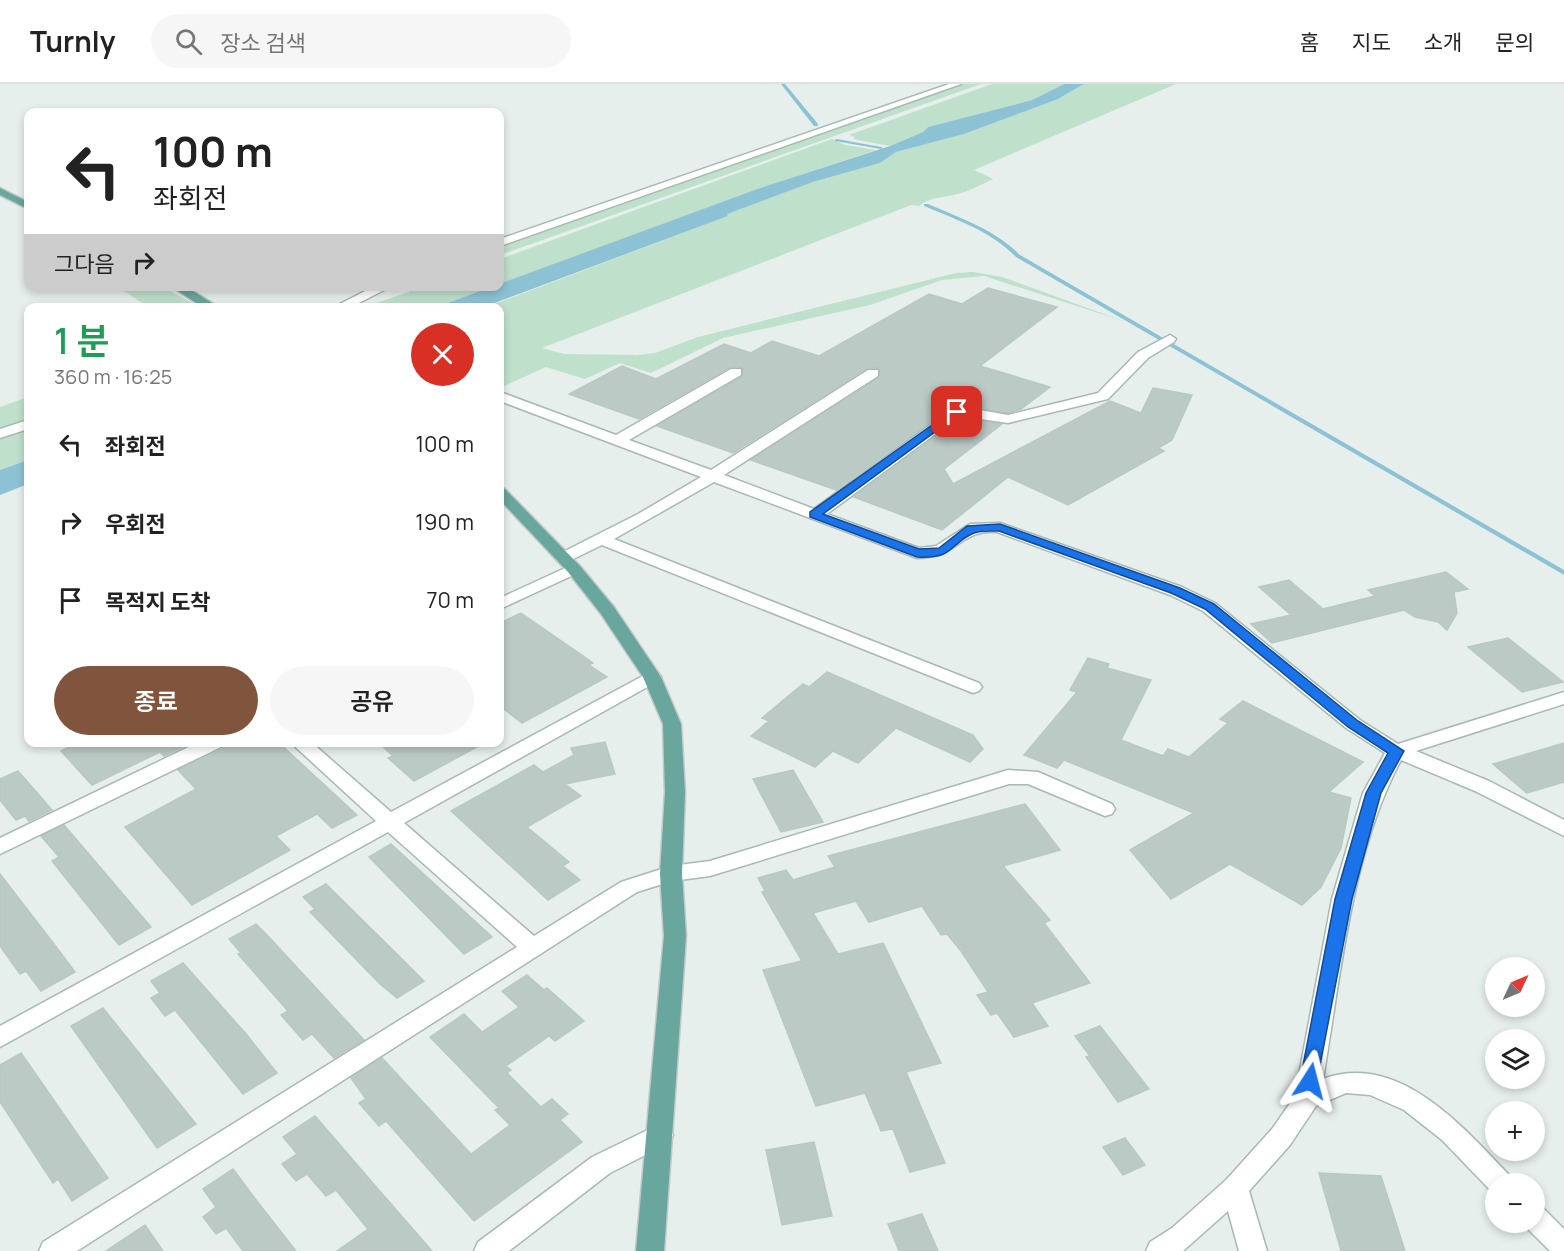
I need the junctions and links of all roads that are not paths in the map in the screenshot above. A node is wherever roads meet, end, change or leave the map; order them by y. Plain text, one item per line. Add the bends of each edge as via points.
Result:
1 (957, 84) edge
2 (0, 191) edge
3 (24, 204) edge
4 (504, 242) edge
5 (185, 291) edge
6 (375, 291) edge
7 (205, 303) edge
8 (349, 303) edge
9 (1165, 342) dead end
10 (736, 372) dead end
11 (873, 373) dead end
12 (504, 398) edge
13 (24, 425) edge
14 (0, 434) edge
15 (616, 441) junction
16 (711, 476) junction
17 (504, 496) edge
18 (815, 514) junction
19 (603, 540) junction
20 (569, 564) junction
21 (504, 602) edge
22 (652, 677) junction
23 (973, 687) dead end
24 (1564, 698) edge
25 (206, 747) edge
26 (305, 747) edge
27 (1396, 751) junction
28 (1105, 809) dead end
29 (388, 821) junction
30 (1564, 829) edge
31 (0, 847) edge
32 (671, 874) junction
33 (531, 946) junction
34 (0, 1037) edge
35 (1307, 1099) junction
36 (660, 1135) junction
37 (1490, 1173) edge
38 (1235, 1188) junction
39 (1545, 1228) edge
40 (1564, 1247) edge
41 (53, 1251) edge
42 (488, 1251) edge
43 (650, 1251) edge
44 (1161, 1251) edge
45 (1253, 1251) edge

1 - 4 street
2 - 3 main road
5 - 7 main road
6 - 8 street
9 - 18 street via 1143,356 1103,396 1008,420 957,412
10 - 15 street
11 - 16 street
12 - 15 street
13 - 14 street
15 - 16 street
16 - 18 street
16 - 19 street
17 - 20 main road
18 - 27 street via 917,553 943,550 972,529 1000,528 1176,591 1209,607 1353,724
19 - 20 street
19 - 23 street
20 - 21 street
20 - 22 main road via 608,611
22 - 29 street
22 - 32 main road via 672,724 675,792
24 - 27 street
25 - 31 street
26 - 29 street
27 - 30 street via 1451,771
27 - 35 street via 1373,793 1343,899
28 - 32 street via 1031,777 1008,777 710,868
29 - 33 street
29 - 34 street
32 - 33 street via 629,887
32 - 36 main road via 675,936
33 - 41 street
35 - 37 street via 1344,1083 1390,1089 1437,1119
35 - 38 street via 1281,1137
36 - 42 street via 601,1165
36 - 43 main road
38 - 44 street via 1200,1222
38 - 45 street
39 - 40 street

